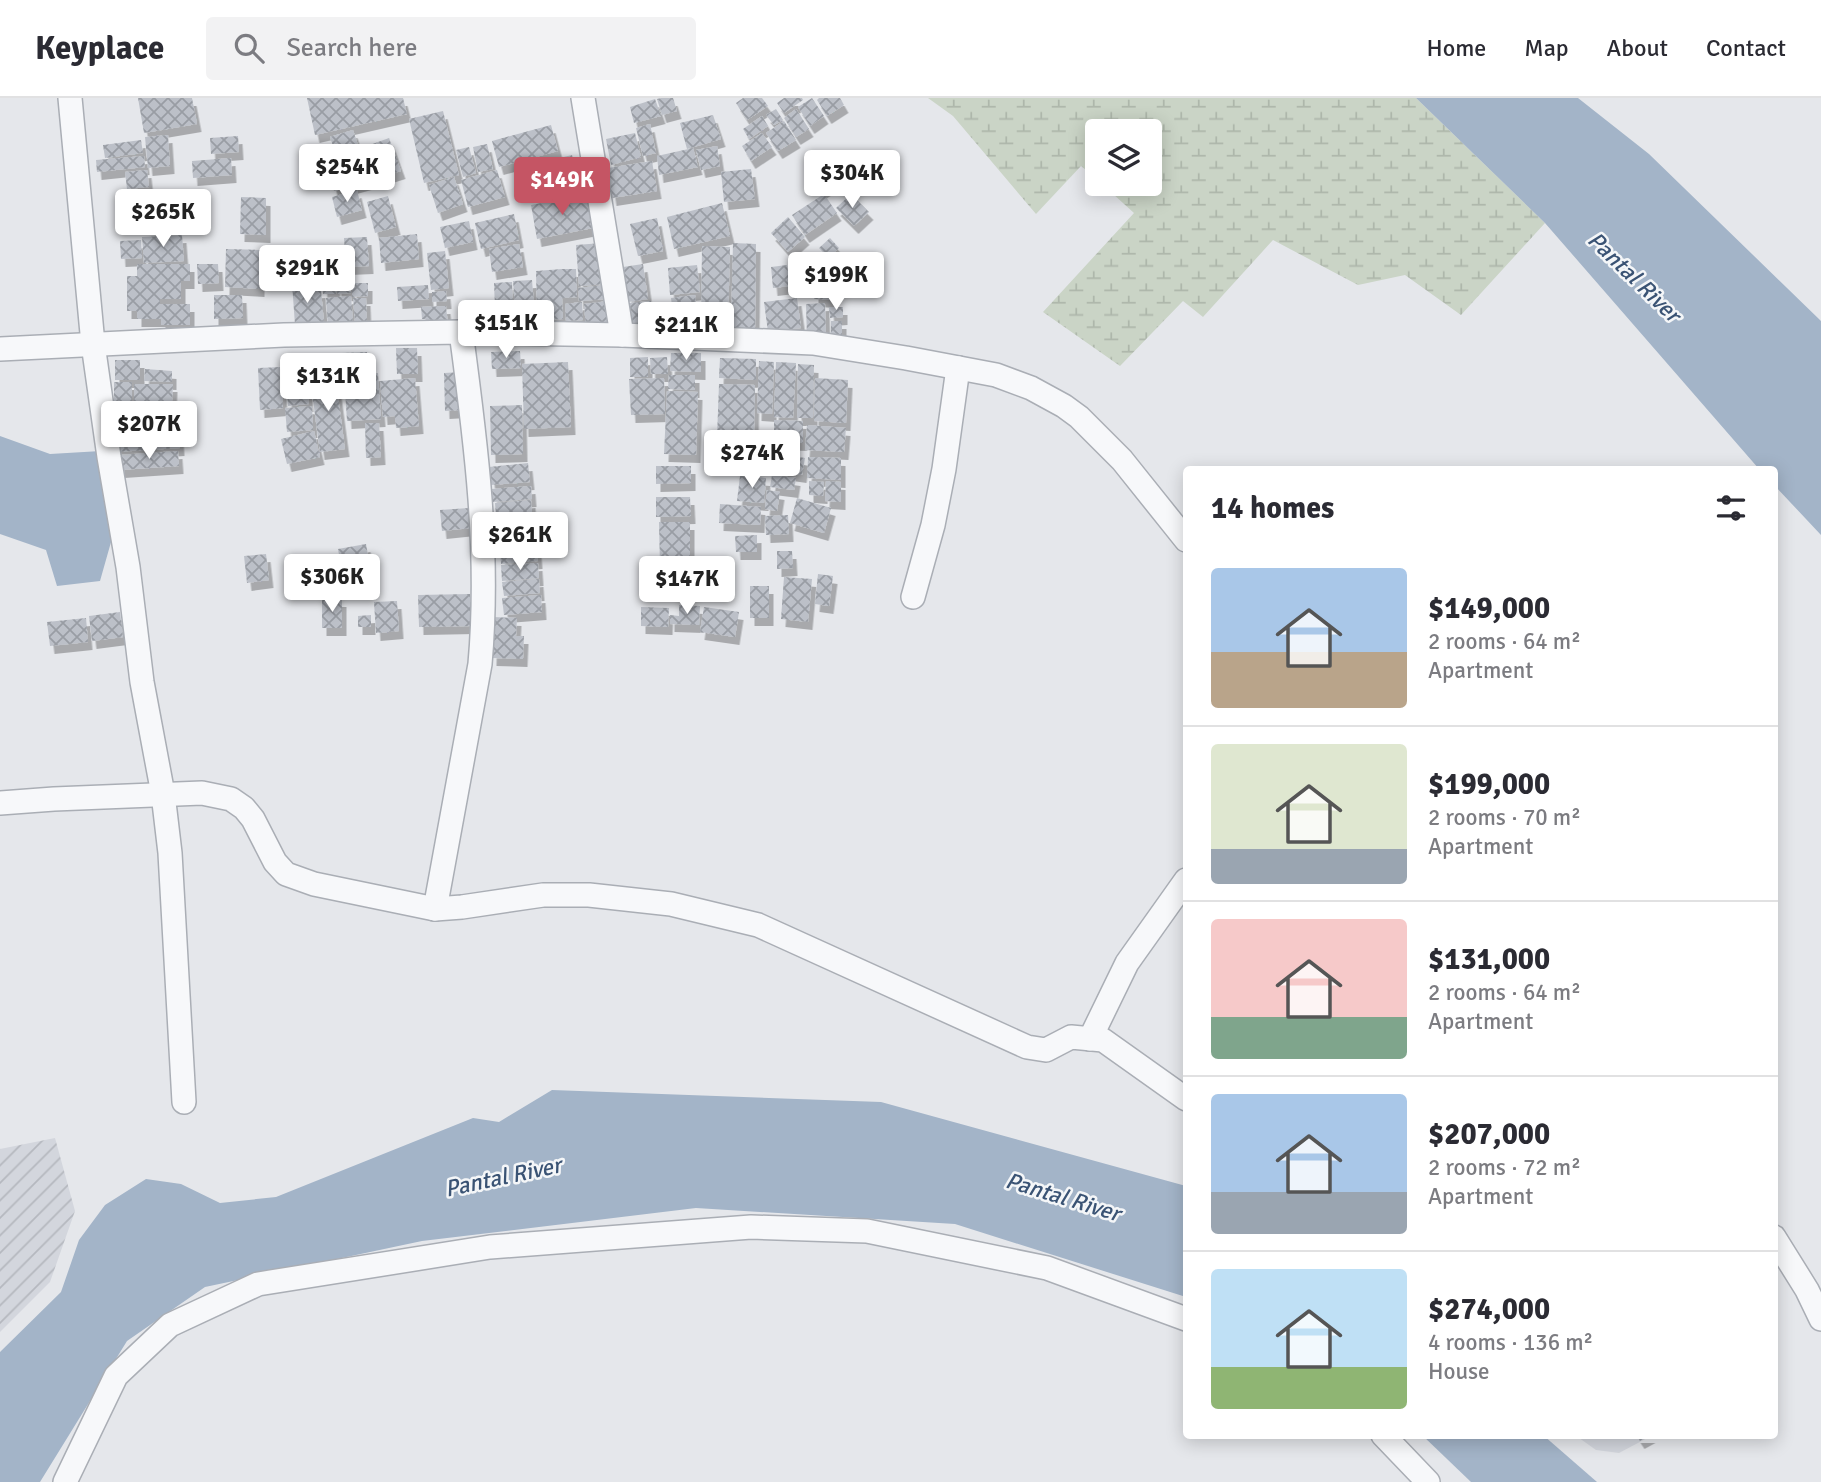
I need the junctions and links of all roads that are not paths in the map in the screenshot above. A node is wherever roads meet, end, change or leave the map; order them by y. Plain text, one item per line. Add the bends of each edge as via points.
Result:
1 (70, 98) edge
2 (583, 98) edge
3 (461, 332) junction
4 (622, 335) junction
5 (93, 345) junction
6 (0, 349) edge
7 (958, 368) junction
8 (1183, 536) edge
9 (913, 597) dead end
10 (163, 794) junction
11 (0, 803) edge
12 (1183, 884) edge
13 (435, 909) junction
14 (1090, 1039) junction
15 (1183, 1097) edge
16 (184, 1102) dead end
17 (1778, 1243) edge
18 (1183, 1318) edge
19 (1821, 1319) edge
20 (1387, 1439) edge
21 (65, 1482) edge
22 (1428, 1482) edge

1 - 5 street
2 - 4 street
3 - 4 street
3 - 5 street
3 - 13 street via 479,470 484,624
4 - 7 street via 813,343
5 - 6 street
5 - 10 street
7 - 8 street via 1014,382 1079,417 1122,460
7 - 9 street via 933,526
10 - 11 street
10 - 13 street via 202,793 231,799 253,819 275,862 298,880
10 - 16 street
12 - 14 street via 1127,963
13 - 14 street via 543,895 671,904 758,925 1027,1047 1045,1050 1071,1037
14 - 15 street via 1103,1040
17 - 19 street
18 - 21 street via 1046,1268 867,1231 751,1227 490,1247 258,1284 170,1325 116,1376
20 - 22 street

